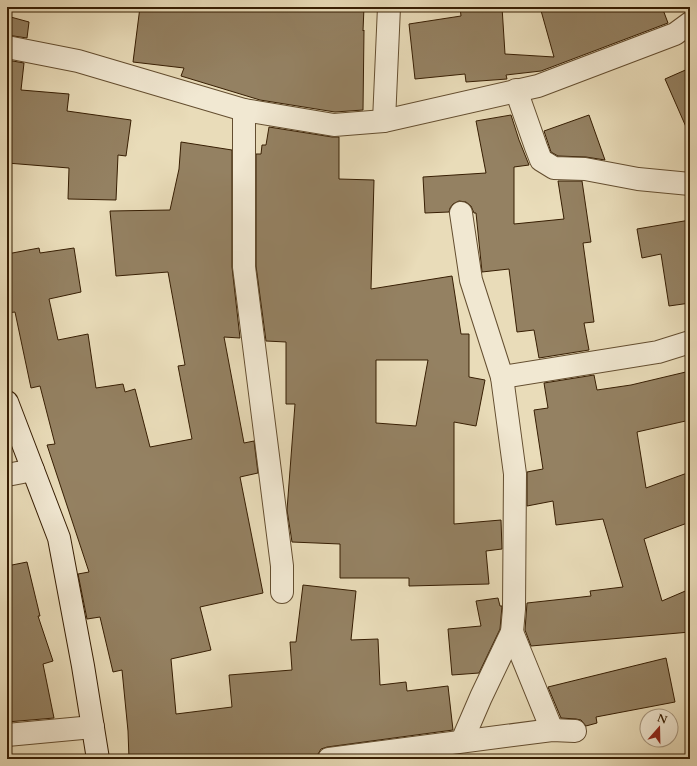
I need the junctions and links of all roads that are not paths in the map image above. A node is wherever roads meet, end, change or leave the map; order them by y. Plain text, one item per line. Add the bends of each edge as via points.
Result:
1 (389, 7) edge
2 (690, 23) edge
3 (7, 47) edge
4 (516, 90) junction
5 (244, 110) junction
6 (384, 121) junction
7 (690, 184) edge
8 (461, 213) dead end
9 (690, 342) edge
10 (502, 377) junction
11 (7, 402) edge
12 (33, 470) junction
13 (7, 476) edge
14 (282, 592) dead end
15 (512, 632) junction
16 (93, 727) junction
17 (552, 730) junction
18 (575, 732) dead end
19 (7, 735) edge
20 (462, 741) junction
21 (98, 759) edge
22 (330, 759) edge

1 - 6 street
2 - 4 street via 675,34 538,86
3 - 5 street via 78,61
4 - 6 street
4 - 7 street via 541,160 554,168
5 - 6 street via 334,125
5 - 14 street via 244,267 282,566
8 - 10 street via 471,280
9 - 10 street via 658,352
10 - 15 street via 515,474
11 - 12 street
12 - 13 street
12 - 16 street via 59,538
15 - 17 street
15 - 20 street
16 - 19 street
16 - 21 street
17 - 18 street
17 - 20 street
20 - 22 street

